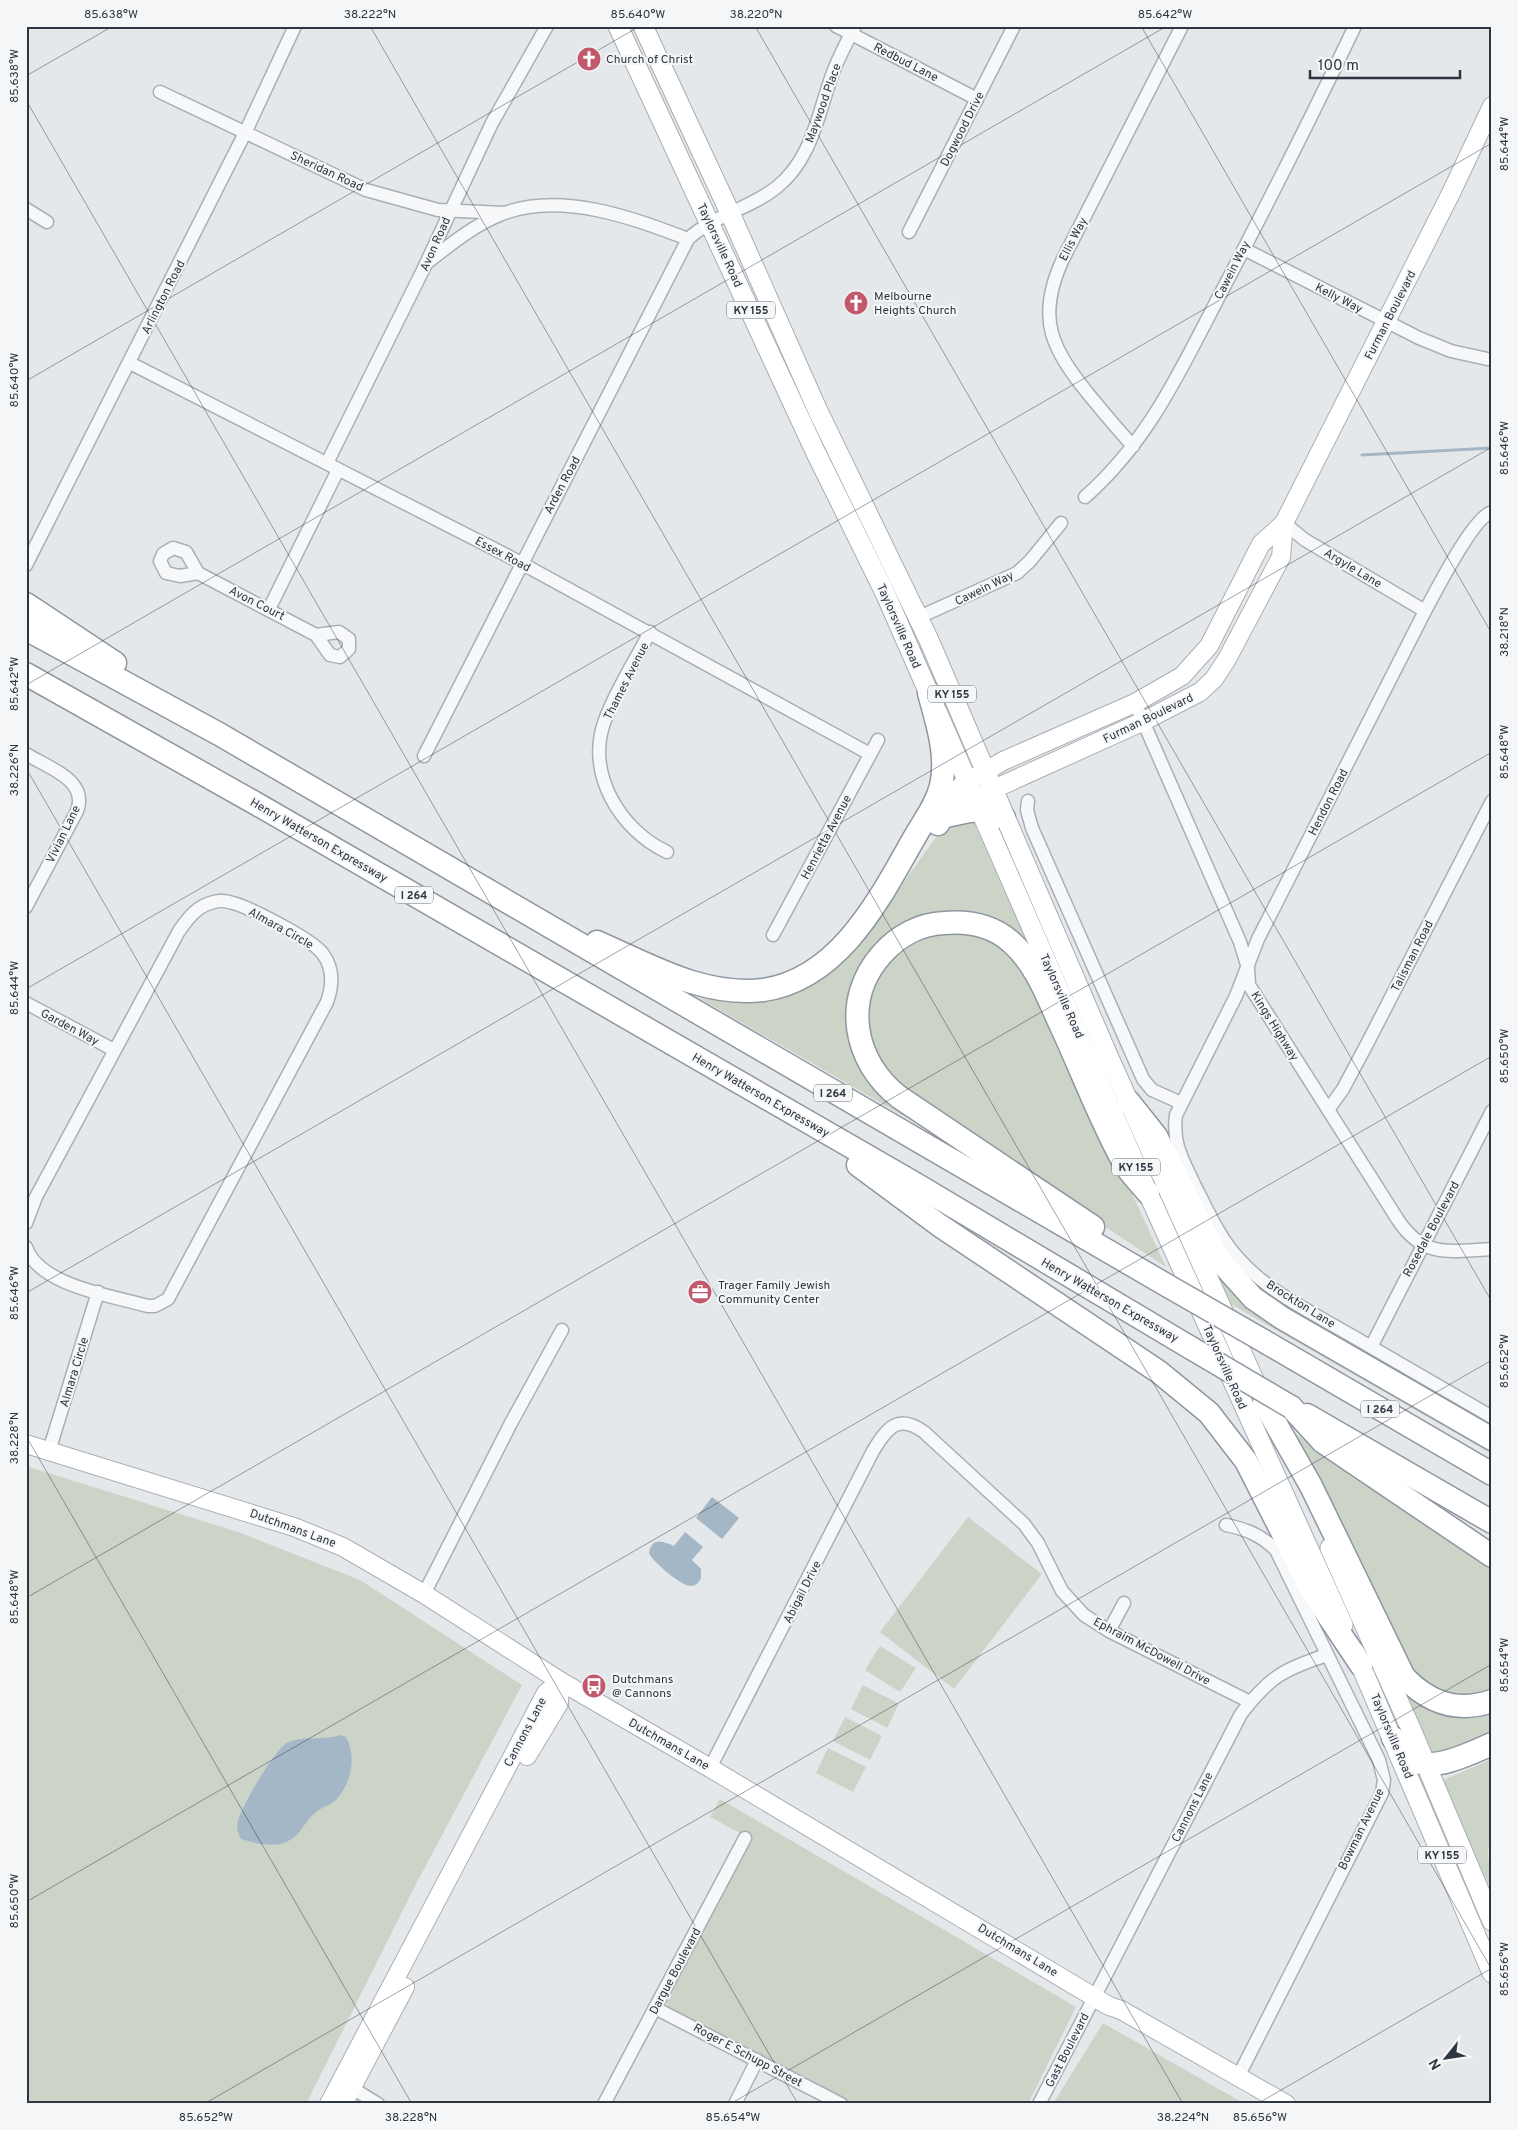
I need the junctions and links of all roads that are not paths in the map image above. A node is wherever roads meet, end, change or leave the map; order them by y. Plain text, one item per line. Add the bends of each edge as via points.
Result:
1 (295, 26) edge
2 (547, 26) edge
3 (618, 26) edge
4 (643, 26) edge
5 (836, 26) edge
6 (1014, 26) edge
7 (1182, 26) edge
8 (1355, 26) edge
9 (853, 30) edge
10 (160, 92) dead end
11 (977, 99) junction
12 (1492, 106) edge
13 (245, 133) junction
14 (26, 209) edge
15 (450, 211) junction
16 (504, 213) junction
17 (730, 214) junction
18 (48, 222) dead end
19 (710, 223) junction
20 (909, 232) dead end
21 (688, 238) junction
22 (1244, 249) junction
23 (426, 264) junction
24 (1387, 322) junction
25 (1492, 360) edge
26 (130, 363) junction
27 (1134, 446) junction
28 (327, 463) junction
29 (338, 470) junction
30 (1085, 497) dead end
31 (1492, 512) edge
32 (1284, 522) junction
33 (1062, 523) dead end
34 (522, 564) junction
35 (26, 565) edge
36 (198, 573) dead end
37 (26, 604) edge
38 (269, 609) junction
39 (1425, 611) junction
40 (917, 618) junction
41 (26, 629) edge
42 (650, 632) junction
43 (316, 635) dead end
44 (26, 674) edge
45 (929, 693) junction
46 (1135, 703) junction
47 (1144, 721) junction
48 (218, 734) junction
49 (878, 740) dead end
50 (26, 754) edge
51 (870, 754) junction
52 (424, 756) dead end
53 (977, 790) junction
54 (993, 790) junction
55 (1492, 800) edge
56 (1028, 801) dead end
57 (1004, 818) junction
58 (667, 852) dead end
59 (892, 878) junction
60 (514, 906) junction
61 (26, 907) edge
62 (773, 935) dead end
63 (1248, 968) junction
64 (26, 1003) edge
65 (114, 1050) junction
66 (773, 1102) junction
67 (1129, 1102) junction
68 (1181, 1103) junction
69 (1328, 1110) junction
70 (1492, 1111) edge
71 (1148, 1193) junction
72 (26, 1223) edge
73 (1422, 1245) junction
74 (26, 1247) edge
75 (1492, 1249) edge
76 (1161, 1282) junction
77 (98, 1292) junction
78 (562, 1330) dead end
79 (1370, 1347) junction
80 (1264, 1403) junction
81 (1291, 1406) junction
82 (1492, 1417) edge
83 (900, 1423) joint
84 (1492, 1439) edge
85 (26, 1444) edge
86 (49, 1451) junction
87 (1492, 1474) edge
88 (1492, 1522) edge
89 (1226, 1525) dead end
90 (1492, 1556) edge
91 (424, 1594) junction
92 (1124, 1603) dead end
93 (1109, 1631) junction
94 (1327, 1655) junction
95 (1360, 1665) junction
96 (560, 1681) junction
97 (1492, 1701) edge
98 (1250, 1702) junction
99 (1393, 1738) junction
100 (1492, 1744) edge
101 (1426, 1764) junction
102 (710, 1768) junction
103 (745, 1838) dead end
104 (1492, 1921) edge
105 (1485, 1946) edge
106 (1492, 1973) edge
107 (1094, 1996) junction
108 (656, 2008) junction
109 (757, 2060) junction
110 (1238, 2077) junction
111 (346, 2085) junction
112 (330, 2104) edge
113 (344, 2104) edge
114 (378, 2104) edge
115 (604, 2104) edge
116 (734, 2104) edge
117 (841, 2104) edge
118 (1039, 2104) edge
119 (1286, 2104) edge

1 - 13 street, Arlington Road
2 - 15 street, Avon Road via 492,123
3 - 19 main road, Taylorsville Road / KY 155
4 - 17 main road, Taylorsville Road / KY 155
5 - 9 street, Redbud Lane
6 - 11 street, Dogwood Drive
7 - 27 street, Ellis Way via 1063,259 1049,304 1050,326 1060,356
8 - 22 street, Cawein Way
9 - 11 street, Redbud Lane
9 - 17 street, Maywood Place via 833,72 803,157 776,188
10 - 13 street, Sheridan Road
11 - 20 street, Dogwood Drive
12 - 24 main road, Furman Boulevard
13 - 15 street, Sheridan Road via 366,190
13 - 26 street, Arlington Road
14 - 18 street
15 - 16 street, Sheridan Road
15 - 23 street, Avon Road
16 - 21 street, Sheridan Road via 534,208 584,208 631,218
16 - 23 street, Sheridan Road via 470,231
17 - 19 street, Maywood Place
17 - 40 main road, Taylorsville Road / KY 155 via 807,387
19 - 21 street, Arden Road
19 - 45 main road, Taylorsville Road / KY 155
21 - 34 street, Arden Road
22 - 24 street, Kelly Way
22 - 27 street, Cawein Way via 1160,407
23 - 28 street, Avon Road
24 - 25 street, Kelly Way via 1451,351
24 - 32 main road, Furman Boulevard
26 - 28 street, Essex Road
26 - 35 street, Arlington Road
27 - 30 street, Cawein Way
28 - 29 street, Essex Road
29 - 34 street, Essex Road
29 - 38 street
31 - 39 street, Hendon Road via 1480,519
32 - 39 street, Argyle Lane via 1305,540
32 - 46 main road, Furman Boulevard via 1261,544 1218,632 1202,657 1171,684
32 - 47 main road, Furman Boulevard via 1281,557 1238,641 1214,679 1200,692
33 - 40 street, Cawein Way via 1017,573
34 - 42 street, Essex Road
34 - 52 street, Arden Road
36 - 38 street, Avon Court
37 - 48 highway
38 - 43 street, Avon Court
39 - 63 street, Hendon Road via 1258,939
40 - 53 main road, Taylorsville Road / KY 155 via 928,638
41 - 48 highway, I 264
42 - 51 street, Essex Road
42 - 58 street, Thames Avenue via 605,720 600,740 601,761 609,795 620,815 645,840
44 - 66 highway, Henry Watterson Expressway / I 264
45 - 53 main road, Taylorsville Road / KY 155
45 - 59 highway via 940,736 941,786 931,811
46 - 47 street, Kings Highway
46 - 53 main road, Furman Boulevard
47 - 54 main road, Furman Boulevard
47 - 63 street, Kings Highway via 1240,942
48 - 60 highway, I 264
49 - 51 street, Henrietta Avenue
50 - 61 street, Vivian Lane via 68,779 80,799 77,811
51 - 62 street, Henrietta Avenue
53 - 54 main road, Taylorsville Road / KY 155
53 - 57 highway via 991,811
53 - 59 highway via 954,797 921,848
53 - 71 main road, Taylorsville Road / KY 155
54 - 57 main road, Taylorsville Road / KY 155
55 - 69 street, Talisman Road via 1368,1042
56 - 68 street via 1032,828 1143,1079 1152,1090
57 - 67 main road, Taylorsville Road / KY 155
59 - 60 highway via 856,930 831,957 794,980 764,990 711,989 692,984
60 - 76 highway, I 264
63 - 68 street, Hendon Road
63 - 69 street, Kings Highway via 1249,985
64 - 65 street, Garden Way
65 - 72 street, Almara Circle via 36,1197
65 - 77 street, Almara Circle via 180,930 191,915 207,904 226,901 242,906 311,942 324,954 332,985 327,1002 168,1298 155,1306 148,1306
66 - 81 highway, Henry Watterson Expressway / I 264, bridge
66 - 95 highway via 939,1225 1179,1386 1209,1413 1246,1461 1313,1593
67 - 80 main road, Taylorsville Road / KY 155
67 - 84 highway via 1156,1136 1219,1260 1253,1298 1290,1323
68 - 79 street, Brockton Lane via 1174,1128 1177,1148 1212,1221 1228,1246 1249,1270 1270,1287
69 - 73 street, Kings Highway via 1407,1234
70 - 73 street, Rosedale Boulevard
71 - 76 highway via 1125,1164 1035,970 1010,941 977,924 936,923 910,932 884,952 866,975 857,1016 863,1051 882,1082 899,1097 1090,1225
71 - 95 main road, Taylorsville Road / KY 155
73 - 75 street via 1440,1251
73 - 79 street, Rosedale Boulevard
74 - 77 street, Almara Circle via 42,1270
76 - 87 highway, I 264, bridge
77 - 86 street, Almara Circle
78 - 91 street
79 - 82 street, Brockton Lane
80 - 97 highway via 1311,1486 1404,1676 1418,1692 1440,1703 1462,1707
80 - 101 main road, Taylorsville Road / KY 155
81 - 88 highway, Henry Watterson Expressway / I 264
81 - 90 highway via 1323,1442
83 - 93 street, Ephraim McDowell Drive via 910,1423 924,1432 1016,1515 1038,1543 1068,1600
83 - 102 street, Abigail Drive via 886,1431 873,1451
85 - 86 main road, Dutchmans Lane
86 - 91 main road, Dutchmans Lane via 322,1536
89 - 94 street, Bowman Avenue via 1259,1535 1276,1550
91 - 96 main road, Dutchmans Lane
92 - 93 street
93 - 98 street, Ephraim McDowell Drive
94 - 98 street, Cannons Lane via 1286,1670 1264,1686
94 - 110 street, Bowman Avenue via 1379,1760 1384,1780 1382,1793
95 - 99 main road, Taylorsville Road / KY 155
96 - 102 main road, Dutchmans Lane
96 - 111 main road, Cannons Lane via 558,1703
98 - 107 street, Cannons Lane via 1236,1723
99 - 101 highway via 1410,1758
99 - 105 main road, Taylorsville Road / KY 155
100 - 101 highway via 1455,1759
101 - 104 main road, Taylorsville Road / KY 155
102 - 107 main road, Dutchmans Lane
103 - 108 street, Dargue Boulevard
105 - 106 main road, Taylorsville Road / KY 155
107 - 110 main road, Dutchmans Lane
107 - 118 street, Gast Boulevard
108 - 109 street, Roger E Schupp Street
108 - 115 street, Dargue Boulevard
109 - 116 street
109 - 117 street, Roger E Schupp Street
110 - 119 main road, Dutchmans Lane
111 - 112 main road, Cannons Lane
111 - 113 main road, Cannons Lane
111 - 114 street

